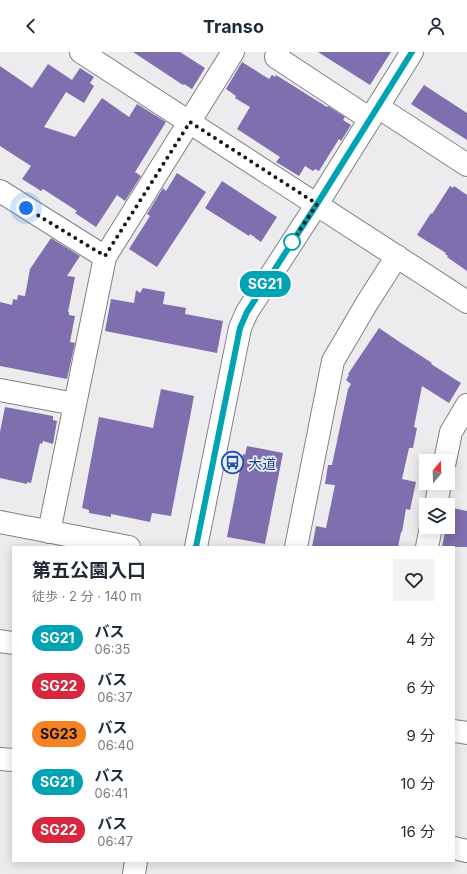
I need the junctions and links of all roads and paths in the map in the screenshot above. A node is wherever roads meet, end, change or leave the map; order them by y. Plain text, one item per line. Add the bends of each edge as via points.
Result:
1 (81, 52) edge
2 (233, 52) edge
3 (412, 52) edge
4 (276, 57) dead end
5 (374, 113) junction
6 (190, 122) junction
7 (467, 165) edge
8 (0, 191) edge
9 (317, 204) junction
10 (105, 256) junction
11 (397, 256) junction
12 (467, 302) edge
13 (0, 390) edge
14 (75, 404) junction
15 (467, 405) edge
16 (446, 454) edge
17 (0, 522) edge
18 (49, 532) junction
19 (430, 534) edge
20 (124, 546) edge
21 (196, 546) edge
22 (296, 546) edge
23 (427, 546) edge
24 (0, 641) edge
25 (12, 644) edge
26 (455, 731) edge
27 (467, 733) edge
28 (0, 758) edge
29 (12, 760) edge
30 (455, 848) edge
31 (467, 851) edge
32 (136, 862) edge
33 (134, 874) edge

1 - 6 street
2 - 6 street
3 - 5 street
4 - 5 street
5 - 7 street
5 - 9 street
6 - 9 street
6 - 10 street
8 - 10 street
9 - 11 street
9 - 21 street via 247,312 240,328
10 - 14 street
11 - 12 street
11 - 22 street via 333,361
13 - 14 street
14 - 18 street
15 - 16 street via 451,432
17 - 18 street
18 - 20 street
19 - 23 street
24 - 25 street
26 - 27 street
28 - 29 street
30 - 31 street
32 - 33 street

